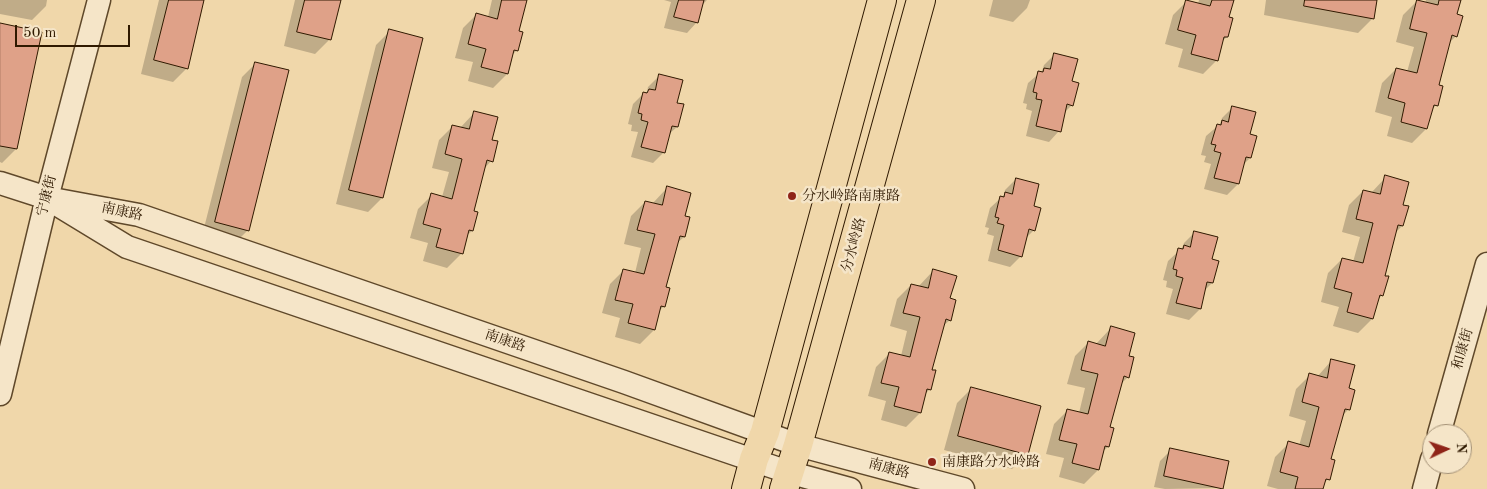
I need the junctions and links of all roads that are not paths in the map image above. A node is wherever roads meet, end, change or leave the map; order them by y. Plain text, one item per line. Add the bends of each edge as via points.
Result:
1 (99, 0) edge
2 (882, 0) edge
3 (922, 0) edge
4 (0, 183) edge
5 (47, 198) junction
6 (1487, 264) edge
7 (0, 394) edge
8 (1442, 424) edge
9 (765, 432) junction
10 (798, 445) junction
11 (754, 460) junction
12 (1428, 474) edge
13 (786, 480) edge
14 (746, 489) edge
15 (850, 489) edge
16 (963, 489) edge
17 (1424, 489) edge

1 - 5 street, 宁康街
2 - 9 main road
3 - 10 main road, 分水岭路
4 - 5 street, 南康路
5 - 7 street, 宁康街
5 - 9 street, 南康路 via 140,215
5 - 11 street, 南康路 via 127,248
6 - 8 street, 和康街
9 - 10 street, 南康路
9 - 11 main road
10 - 13 main road, 分水岭路
10 - 16 street, 南康路
11 - 13 street, 南康路
11 - 14 main road
12 - 17 street
13 - 15 street, 南康路

